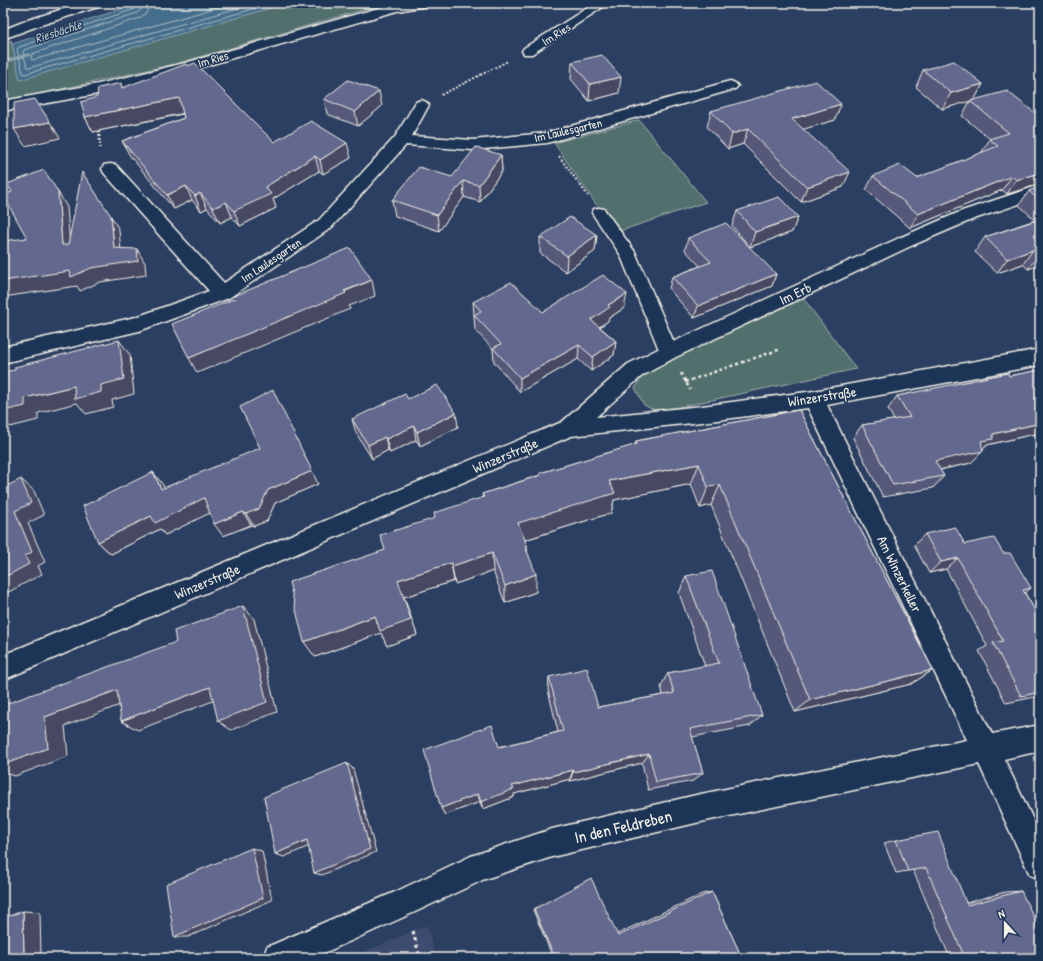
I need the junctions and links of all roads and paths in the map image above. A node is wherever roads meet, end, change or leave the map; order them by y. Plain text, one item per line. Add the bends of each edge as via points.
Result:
1 (96, 3) edge
2 (422, 3) edge
3 (603, 3) edge
4 (3, 35) edge
5 (528, 51) joint
6 (730, 86) dead end
7 (98, 89) junction
8 (421, 105) joint
9 (3, 106) edge
10 (547, 138) junction
11 (402, 140) junction
12 (110, 169) joint
13 (1040, 191) edge
14 (599, 213) joint
15 (222, 293) junction
16 (781, 349) dead end
17 (669, 352) junction
18 (3, 355) edge
19 (1040, 358) edge
20 (679, 369) dead end
21 (685, 382) junction
22 (691, 392) dead end
23 (814, 398) junction
24 (569, 428) junction
25 (3, 668) edge
26 (1040, 738) edge
27 (986, 750) junction
28 (1040, 865) edge
29 (278, 958) edge

1 - 4 street
2 - 7 street, Im Ries via 396,7 190,66
3 - 5 lane, Im Ries
5 - 8 path
6 - 10 street, Im Laulesgarten
7 - 9 street, Im Ries
7 - 12 path via 100,150
8 - 11 street, Im Laulesgarten
10 - 11 street, Im Laulesgarten via 473,145
10 - 14 path
11 - 15 street, Im Laulesgarten via 325,224
12 - 15 street
13 - 17 street, Im Erb via 968,215 905,242
14 - 17 lane via 627,252
15 - 18 street, Im Laulesgarten via 139,324
16 - 21 path
17 - 24 street, Im Erb via 635,370
19 - 23 street, Winzerstraße
20 - 21 path
21 - 22 path
23 - 24 street, Winzerstraße via 702,414
23 - 27 street, Am Winzerkeller
24 - 25 street, Winzerstraße
26 - 27 street
27 - 28 street, Am Winzerkeller
27 - 29 street, In den Feldreben via 696,809 552,843 481,866

